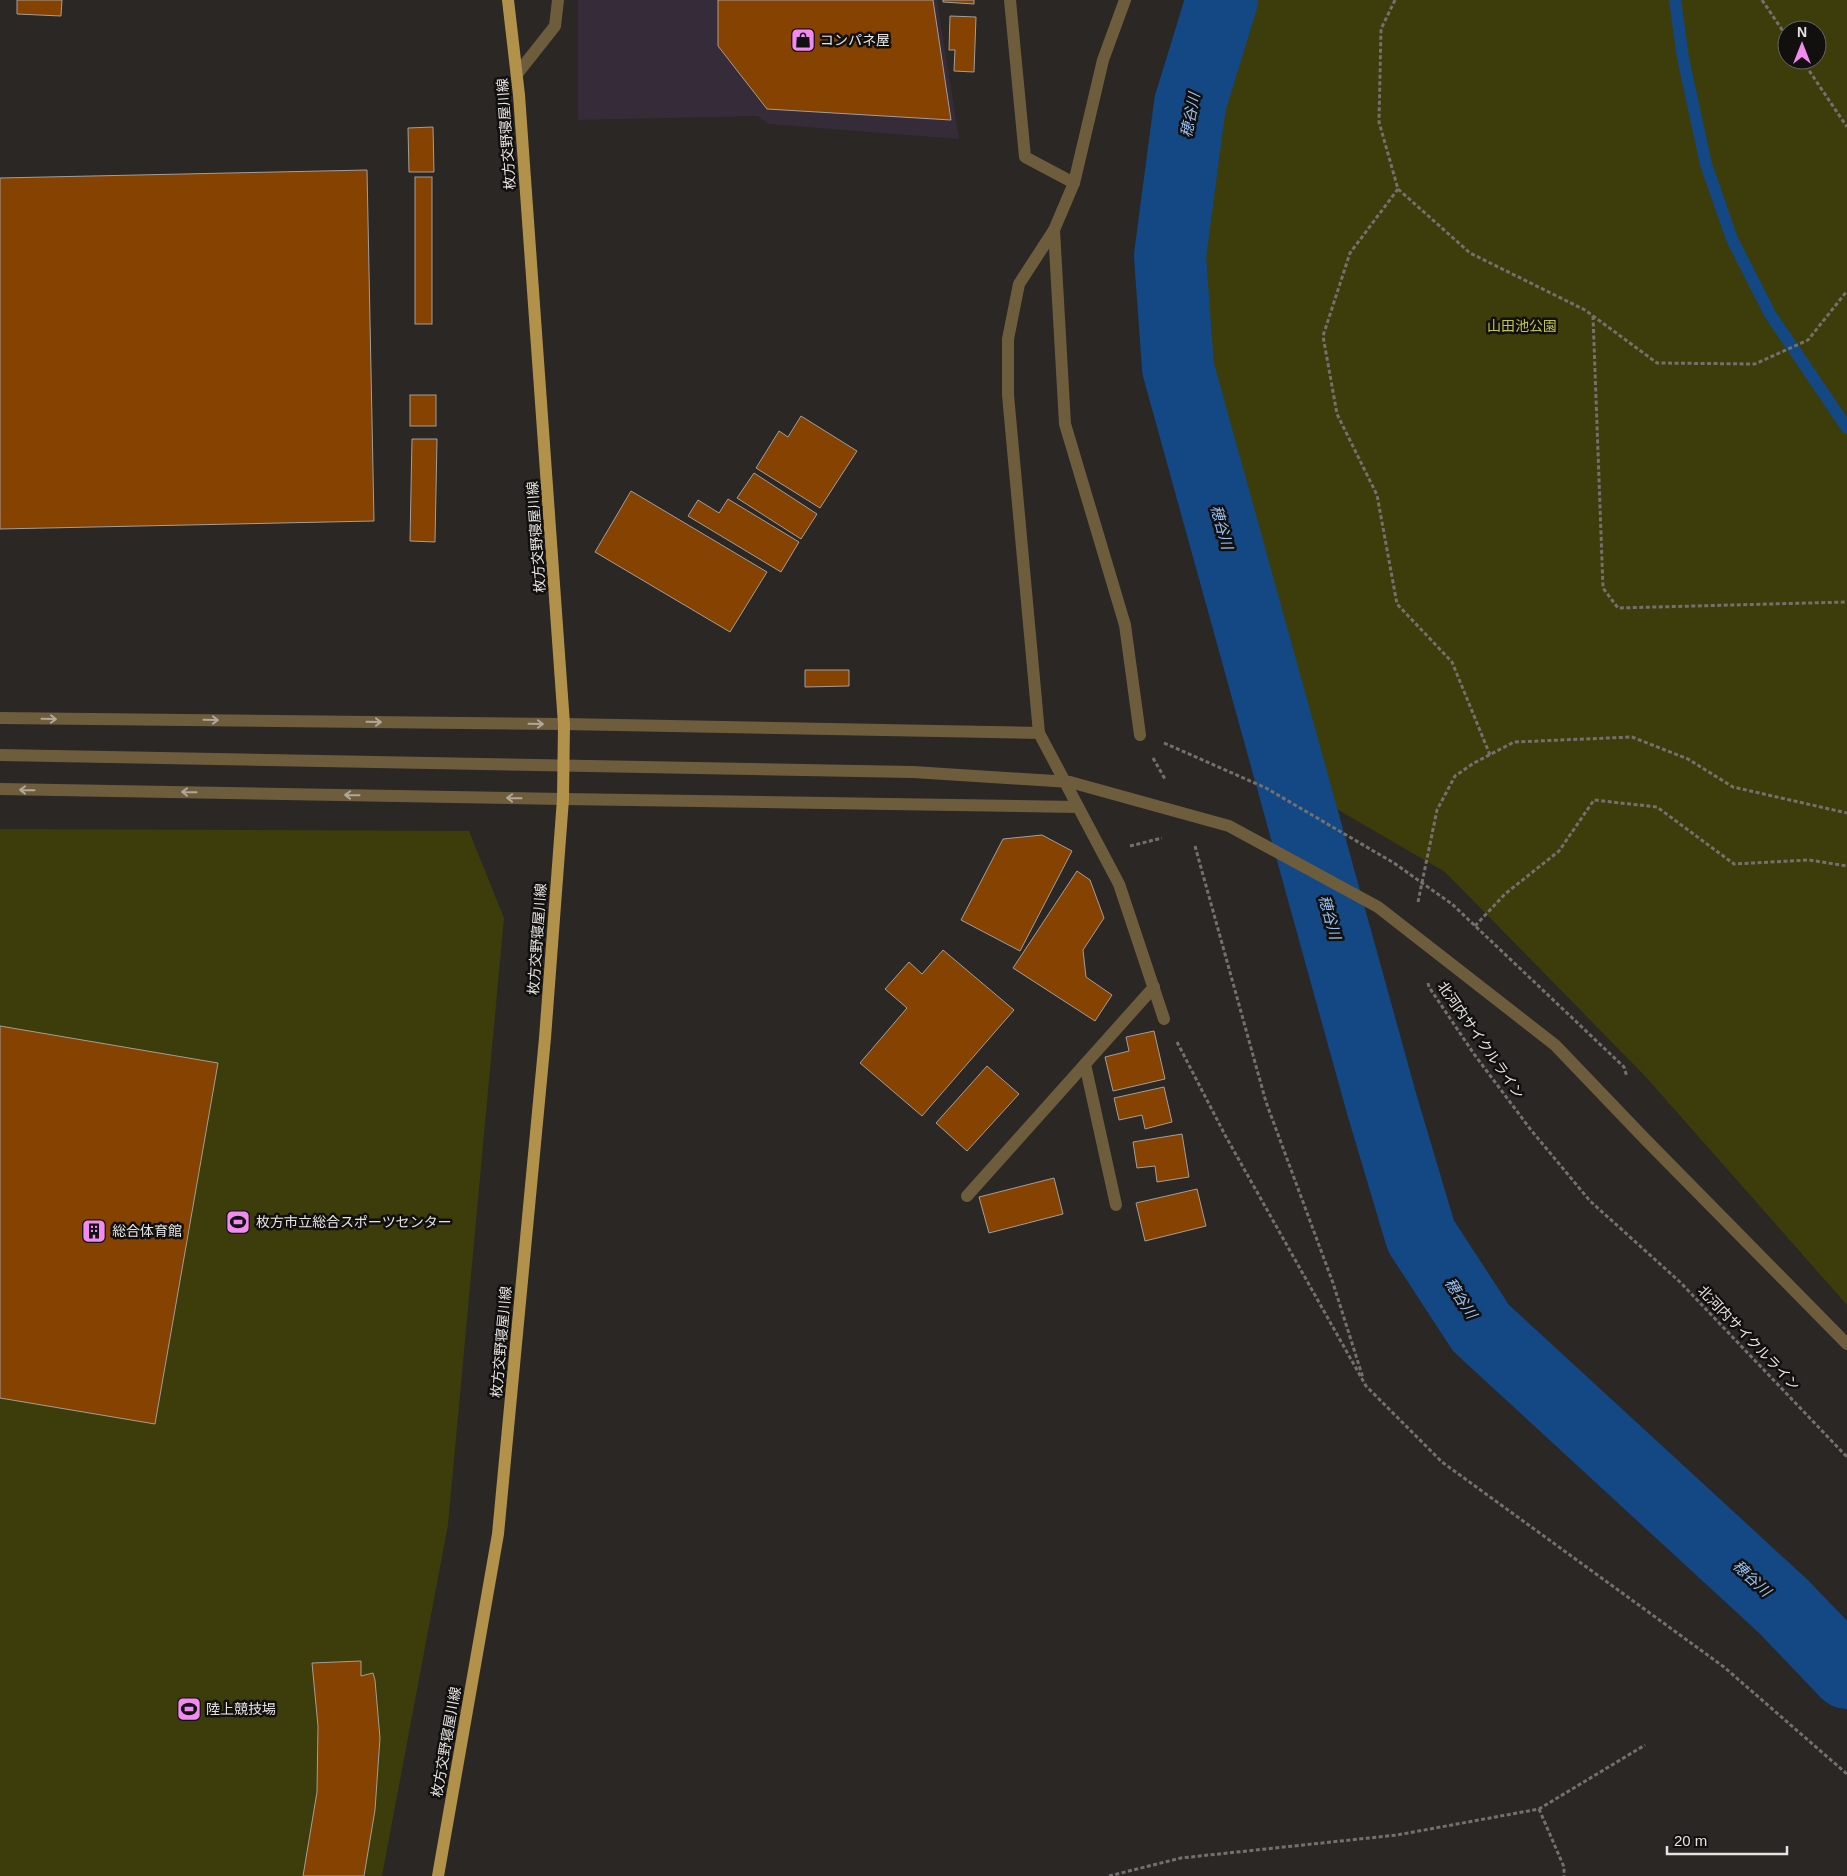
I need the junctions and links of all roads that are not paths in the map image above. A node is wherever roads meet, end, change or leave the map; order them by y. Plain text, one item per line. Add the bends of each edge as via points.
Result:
1 (508, 0) edge
2 (558, 0) edge
3 (1010, 0) edge
4 (1125, 0) edge
5 (517, 74) junction
6 (1074, 183) junction
7 (1054, 230) junction
8 (0, 718) edge
9 (564, 724) junction
10 (1039, 733) junction
11 (1140, 735) road end
12 (0, 755) edge
13 (0, 789) edge
14 (563, 799) junction
15 (1078, 807) junction
16 (1154, 987) junction
17 (1164, 1019) road end
18 (1085, 1064) junction
19 (967, 1196) dead end
20 (1116, 1205) dead end
21 (1847, 1344) edge
22 (438, 1876) edge

1 - 5 main road, 枚方交野寝屋川線
2 - 5 street via 555,26
3 - 6 street via 1025,157
4 - 6 street via 1104,60
5 - 9 main road, 枚方交野寝屋川線
6 - 7 street
7 - 10 street via 1019,284 1008,339 1008,395
7 - 11 street via 1065,424 1125,625
8 -> 9 street
9 - 10 street
9 - 14 main road, 枚方交野寝屋川線
10 - 15 street
12 - 21 street via 913,772 1070,782 1228,826 1378,907 1555,1045
14 -> 13 street
14 - 15 street
14 - 22 main road, 枚方交野寝屋川線 via 545,1038 498,1534
15 - 16 street via 1119,884
16 - 17 street
16 - 18 street
18 - 19 street
18 - 20 street

